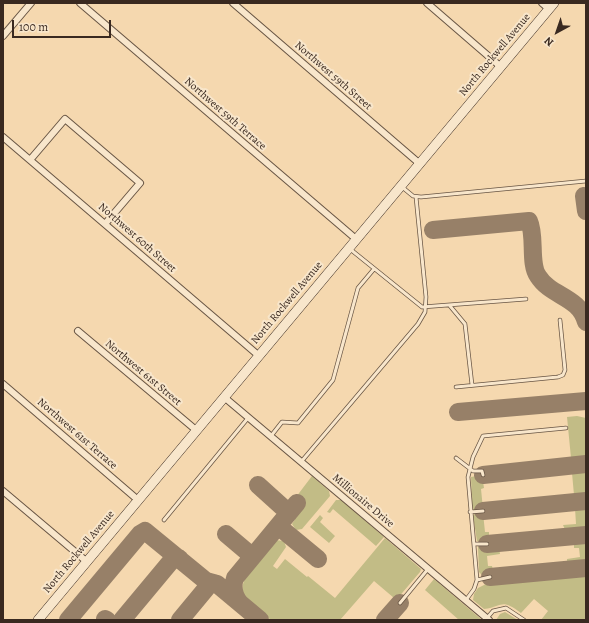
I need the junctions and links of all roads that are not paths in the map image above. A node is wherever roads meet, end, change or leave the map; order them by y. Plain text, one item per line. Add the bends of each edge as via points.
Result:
1 (31, 3) edge
2 (80, 3) edge
3 (233, 3) edge
4 (427, 3) edge
5 (549, 5) edge
6 (3, 36) edge
7 (501, 67) junction
8 (3, 137) edge
9 (30, 160) junction
10 (420, 164) junction
11 (586, 181) edge
12 (401, 186) junction
13 (416, 197) junction
14 (105, 224) junction
15 (356, 239) junction
16 (349, 248) junction
17 (374, 269) junction
18 (526, 299) dead end
19 (450, 306) junction
20 (426, 308) junction
21 (560, 320) dead end
22 (78, 331) dead end
23 (258, 355) junction
24 (3, 384) edge
25 (472, 385) junction
26 (456, 386) dead end
27 (224, 397) junction
28 (248, 418) junction
29 (566, 428) dead end
30 (196, 430) junction
31 (271, 436) junction
32 (456, 458) dead end
33 (301, 462) junction
34 (470, 469) junction
35 (482, 475) dead end
36 (3, 491) edge
37 (138, 500) junction
38 (483, 511) dead end
39 (470, 512) junction
40 (164, 520) dead end
41 (475, 544) junction
42 (486, 544) dead end
43 (86, 561) junction
44 (428, 569) junction
45 (490, 577) dead end
46 (477, 580) junction
47 (465, 600) junction
48 (400, 603) dead end
49 (488, 619) edge
50 (38, 620) edge
51 (524, 620) edge

1 - 6 street
2 - 15 street, Northwest 59th Terrace
3 - 10 street, Northwest 59th Street
4 - 7 street
5 - 7 main road, North Rockwell Avenue
7 - 10 main road, North Rockwell Avenue
8 - 9 street, Northwest 60th Street
9 - 14 street, Northwest 60th Street
9 - 14 street via 65,119 123,168 140,183
10 - 12 main road, North Rockwell Avenue
11 - 13 lane
12 - 13 lane
12 - 15 main road, North Rockwell Avenue
13 - 20 lane
14 - 23 street, Northwest 60th Street
15 - 16 main road, North Rockwell Avenue
16 - 17 lane
16 - 23 main road, North Rockwell Avenue
17 - 20 lane via 419,306
17 - 31 lane via 358,288 333,380 298,423 282,422
18 - 19 lane
19 - 20 lane
19 - 25 lane via 465,324
20 - 33 lane via 418,324
21 - 25 lane via 565,370 563,375
22 - 30 street, Northwest 61st Street
23 - 27 main road, North Rockwell Avenue
24 - 37 street, Northwest 61st Terrace
25 - 26 lane
27 - 28 street, Millionaire Drive
27 - 30 main road, North Rockwell Avenue
28 - 31 street, Millionaire Drive
28 - 40 lane
29 - 34 lane via 483,436
30 - 37 main road, North Rockwell Avenue
31 - 33 street, Millionaire Drive
32 - 34 lane
33 - 44 street, Millionaire Drive
34 - 35 lane via 482,471
34 - 39 lane
36 - 43 street
37 - 43 main road, North Rockwell Avenue
38 - 39 lane
39 - 41 lane
41 - 42 lane
41 - 46 lane
43 - 50 main road, North Rockwell Avenue
44 - 47 street, Millionaire Drive
44 - 48 lane
45 - 46 lane
46 - 47 lane via 474,589
47 - 49 street, Millionaire Drive
49 - 51 lane via 493,611 506,608

